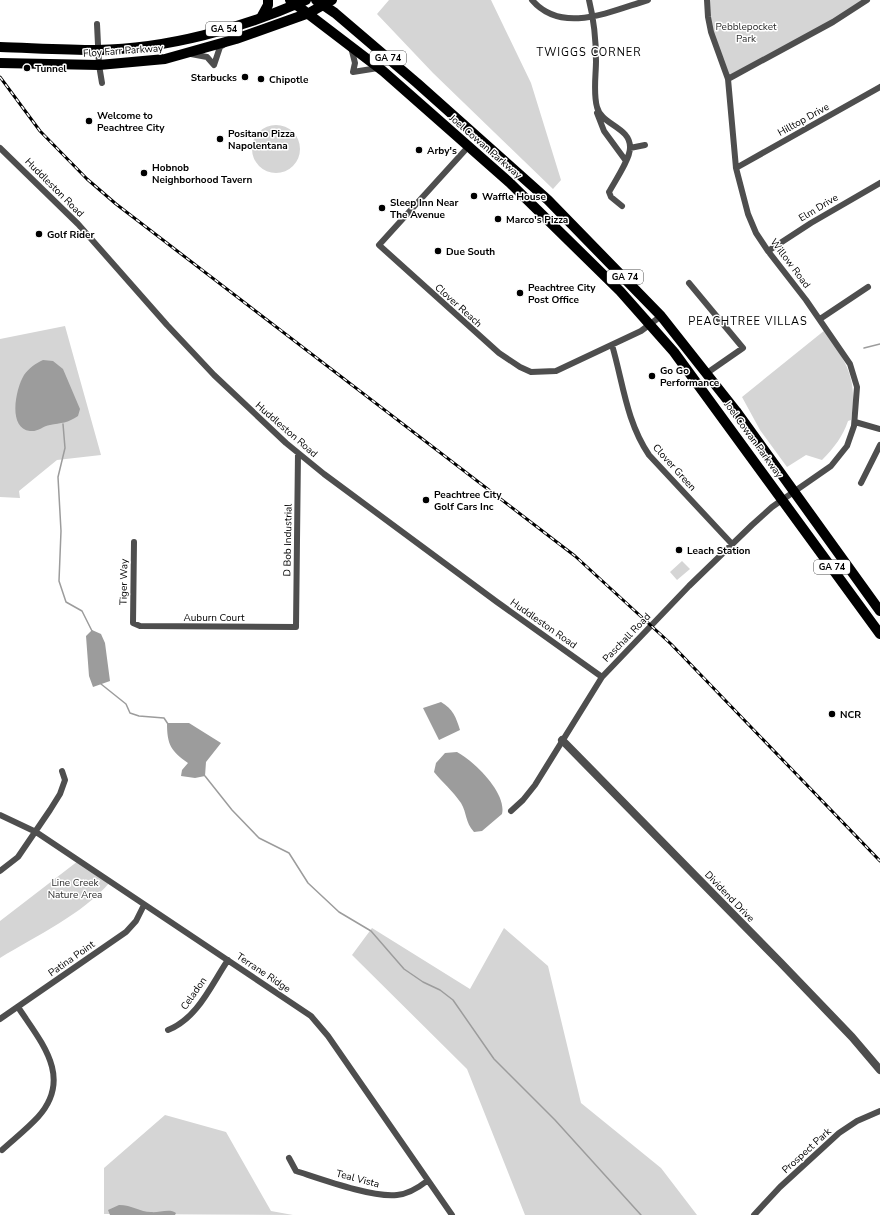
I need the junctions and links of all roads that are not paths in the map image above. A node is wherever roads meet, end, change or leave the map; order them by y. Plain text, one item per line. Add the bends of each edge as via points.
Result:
1 (268, 0) edge
2 (306, 0) edge
3 (332, 0) edge
4 (339, 0) edge
5 (532, 0) edge
6 (589, 0) edge
7 (648, 0) edge
8 (707, 0) edge
9 (867, 0) edge
10 (294, 2) edge
11 (319, 3) edge
12 (309, 13) junction
13 (262, 16) junction
14 (592, 16) junction
15 (341, 19) junction
16 (97, 24) dead end
17 (229, 42) junction
18 (350, 45) junction
19 (2, 47) edge
20 (98, 50) junction
21 (187, 54) junction
22 (0, 64) edge
23 (99, 65) junction
24 (378, 68) junction
25 (728, 79) junction
26 (102, 83) dead end
27 (880, 87) edge
28 (597, 107) junction
29 (645, 145) dead end
30 (468, 147) junction
31 (630, 148) junction
32 (2, 150) edge
33 (0, 158) edge
34 (626, 161) junction
35 (736, 168) junction
36 (880, 183) edge
37 (622, 206) dead end
38 (768, 251) junction
39 (689, 283) dead end
40 (868, 287) dead end
41 (662, 316) junction
42 (820, 318) junction
43 (647, 327) junction
44 (612, 344) junction
45 (707, 373) junction
46 (855, 422) junction
47 (880, 429) edge
48 (880, 445) edge
49 (298, 453) junction
50 (861, 483) dead end
51 (794, 492) junction
52 (783, 500) junction
53 (134, 542) dead end
54 (732, 544) junction
55 (880, 611) edge
56 (133, 623) joint
57 (296, 628) joint
58 (880, 634) edge
59 (602, 677) junction
60 (562, 740) junction
61 (62, 771) dead end
62 (512, 811) dead end
63 (0, 815) edge
64 (36, 832) junction
65 (0, 871) edge
66 (144, 905) junction
67 (228, 960) junction
68 (18, 1007) junction
69 (0, 1019) edge
70 (168, 1030) dead end
71 (880, 1070) edge
72 (880, 1111) edge
73 (2, 1150) dead end
74 (289, 1158) dead end
75 (427, 1181) junction
76 (452, 1215) edge
77 (754, 1215) edge

1 - 13 main road
2 - 10 main road, Floy Farr Parkway / GA 54
3 - 11 main road, Floy Farr Parkway / GA 54
4 - 15 main road
5 - 14 street via 542,10 556,17 571,19
6 - 14 street
7 - 14 street
8 - 25 street, Willow Road via 709,25
9 - 25 street via 833,22
10 - 12 main road, Joel Cowan Parkway / GA 74
10 - 13 main road, Floy Farr Parkway / GA 54
11 - 12 main road, Floy Farr Parkway / GA 54
11 - 15 main road, Joel Cowan Parkway / GA 74
12 - 17 main road, Floy Farr Parkway / GA 54
12 - 18 main road, Joel Cowan Parkway / GA 74
13 - 20 main road, Floy Farr Parkway / GA 54 via 185,39
14 - 28 street
15 - 41 main road, Joel Cowan Parkway / GA 74 via 478,136 548,200
16 - 20 street
17 - 21 main road, Floy Farr Parkway / GA 54
17 - 21 street via 220,47 214,65 207,57
18 - 24 main road, Joel Cowan Parkway / GA 74
18 - 24 street via 355,63 353,72
19 - 20 main road, Floy Farr Parkway / GA 54
20 - 23 street
21 - 23 main road, Floy Farr Parkway / GA 54 via 154,61
22 - 23 main road, Floy Farr Parkway / GA 54
23 - 26 street
24 - 30 main road, Joel Cowan Parkway / GA 74
25 - 35 street, Willow Road
27 - 35 street, Hilltop Drive
28 - 31 street via 605,119 627,136
28 - 34 street via 604,131
29 - 31 street
30 - 43 main road, Joel Cowan Parkway / GA 74 via 538,210 620,291
30 - 44 street, Clover Reach via 379,245 478,336 503,357 520,367 539,373 556,371
31 - 34 street
32 - 33 street
32 - 49 street, Huddleston Road via 78,224 219,380
34 - 37 street via 609,192
35 - 38 street, Willow Road via 748,214
36 - 38 street, Elm Drive
38 - 42 street, Willow Road
39 - 45 street via 743,348
40 - 42 street
41 - 43 street, Clover Reach
41 - 45 main road, Joel Cowan Parkway / GA 74
42 - 46 street, Willow Road via 853,371 857,386
43 - 44 street, Clover Reach
43 - 52 main road, Joel Cowan Parkway / GA 74 via 674,352
44 - 54 street, Clover Green via 632,424 642,444 649,455
45 - 51 main road, Joel Cowan Parkway / GA 74
46 - 47 street
46 - 51 street, Willow Road via 847,446 831,466
48 - 50 street
49 - 57 street, D Bob Industrial
49 - 59 street, Huddleston Road
51 - 52 street, Willow Road
51 - 55 main road, Joel Cowan Parkway / GA 74
52 - 54 street, Paschall Road
52 - 58 main road, Joel Cowan Parkway / GA 74
53 - 56 street, Tiger Way
54 - 59 street, Paschall Road
56 - 57 street, Auburn Court via 140,626
59 - 60 street, Paschall Road
60 - 62 street, Paschall Road via 535,784
60 - 71 street, Dividend Drive via 780,962
61 - 64 street via 65,780 60,794
63 - 64 street, Terrane Ridge
64 - 65 street via 18,857
64 - 66 street, Terrane Ridge
66 - 67 street, Terrane Ridge
66 - 68 street, Patina Point via 136,921 126,932
67 - 70 street, Celadon via 192,1014 183,1023
67 - 75 street, Terrane Ridge via 316,1021
68 - 69 street, Patina Point
68 - 73 street via 47,1050 53,1084 47,1104 38,1117
72 - 77 street, Prospect Park via 857,1121 839,1133 780,1187
74 - 75 street, Teal Vista via 296,1171 381,1195 407,1193
75 - 76 street, Terrane Ridge

